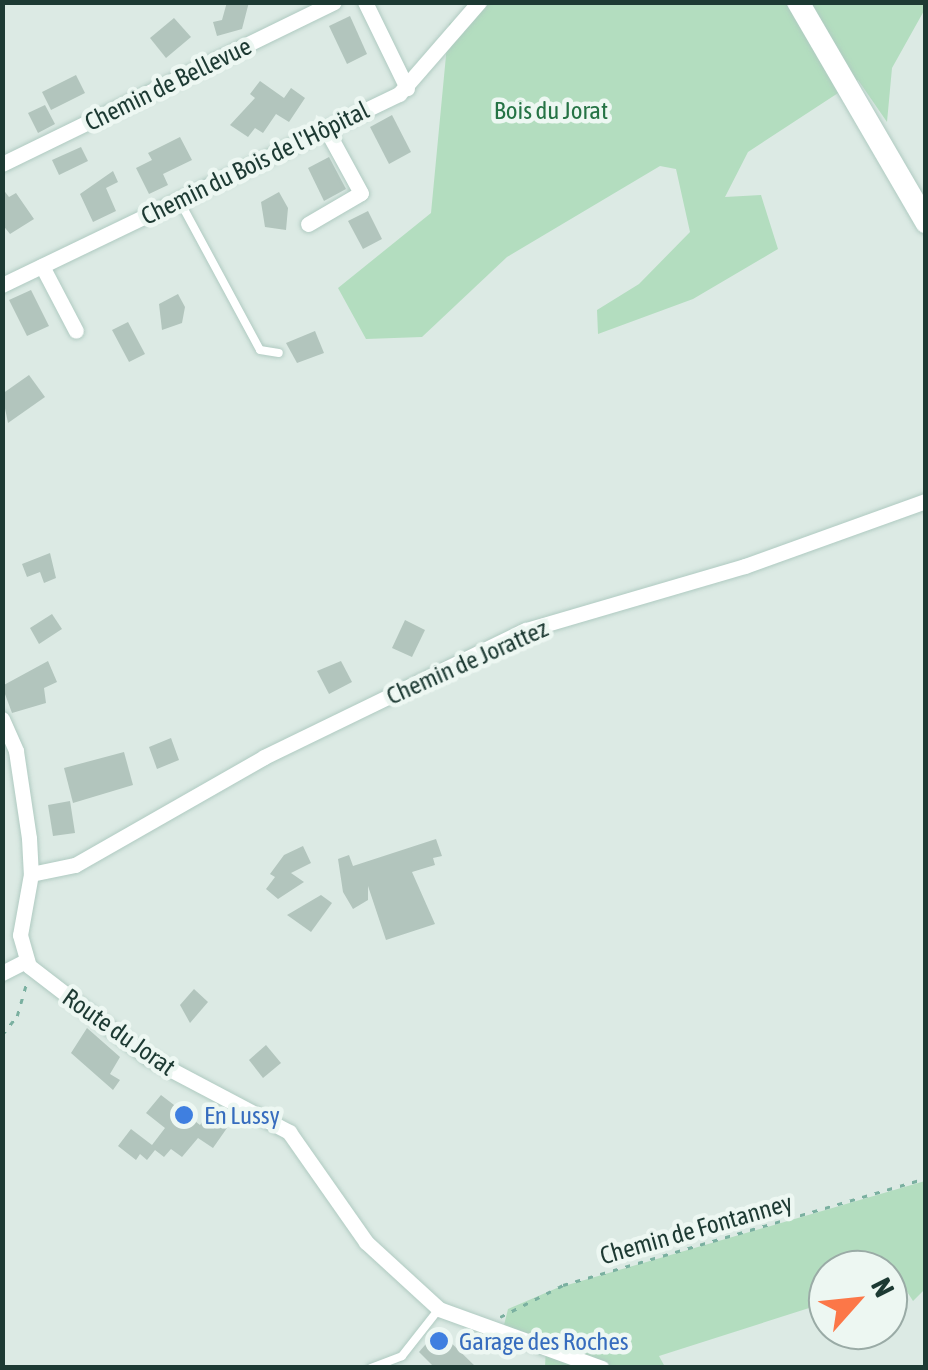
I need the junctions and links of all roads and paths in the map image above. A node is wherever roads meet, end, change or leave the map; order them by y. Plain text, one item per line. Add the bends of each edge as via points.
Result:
1 (334, 2) edge
2 (365, 2) edge
3 (478, 2) edge
4 (798, 2) edge
5 (406, 88) junction
6 (326, 128) junction
7 (2, 164) edge
8 (179, 200) junction
9 (926, 222) edge
10 (308, 224) dead end
11 (42, 266) junction
12 (2, 285) edge
13 (76, 331) dead end
14 (278, 353) dead end
15 (926, 501) edge
16 (2, 719) edge
17 (31, 874) junction
18 (30, 966) junction
19 (2, 973) edge
20 (2, 1035) edge
21 (926, 1178) edge
22 (440, 1308) junction
23 (486, 1331) junction
24 (371, 1368) edge
25 (602, 1368) edge

1 - 7 street, Chemin de Bellevue
2 - 5 street
3 - 5 street, Chemin du Bois de l'Hôpital
4 - 9 main road
5 - 6 street, Chemin du Bois de l'Hôpital
6 - 8 street, Chemin du Bois de l'Hôpital
6 - 10 street via 361,193
8 - 11 street, Chemin du Bois de l'Hôpital
8 - 14 lane via 260,350
11 - 12 street, Chemin du Bois de l'Hôpital
11 - 13 street
15 - 17 street, Chemin de Jorattez via 745,566 526,630 264,757 76,865
16 - 17 street via 16,752
17 - 18 street via 20,926
18 - 19 street
18 - 20 path via 17,1016
18 - 22 street, Route du Jorat via 147,1057 289,1132 366,1242
21 - 23 path, Chemin de Fontanney via 563,1286 510,1310
22 - 23 street, Route du Jorat
22 - 24 lane via 402,1356
23 - 25 street, Route du Jorat

